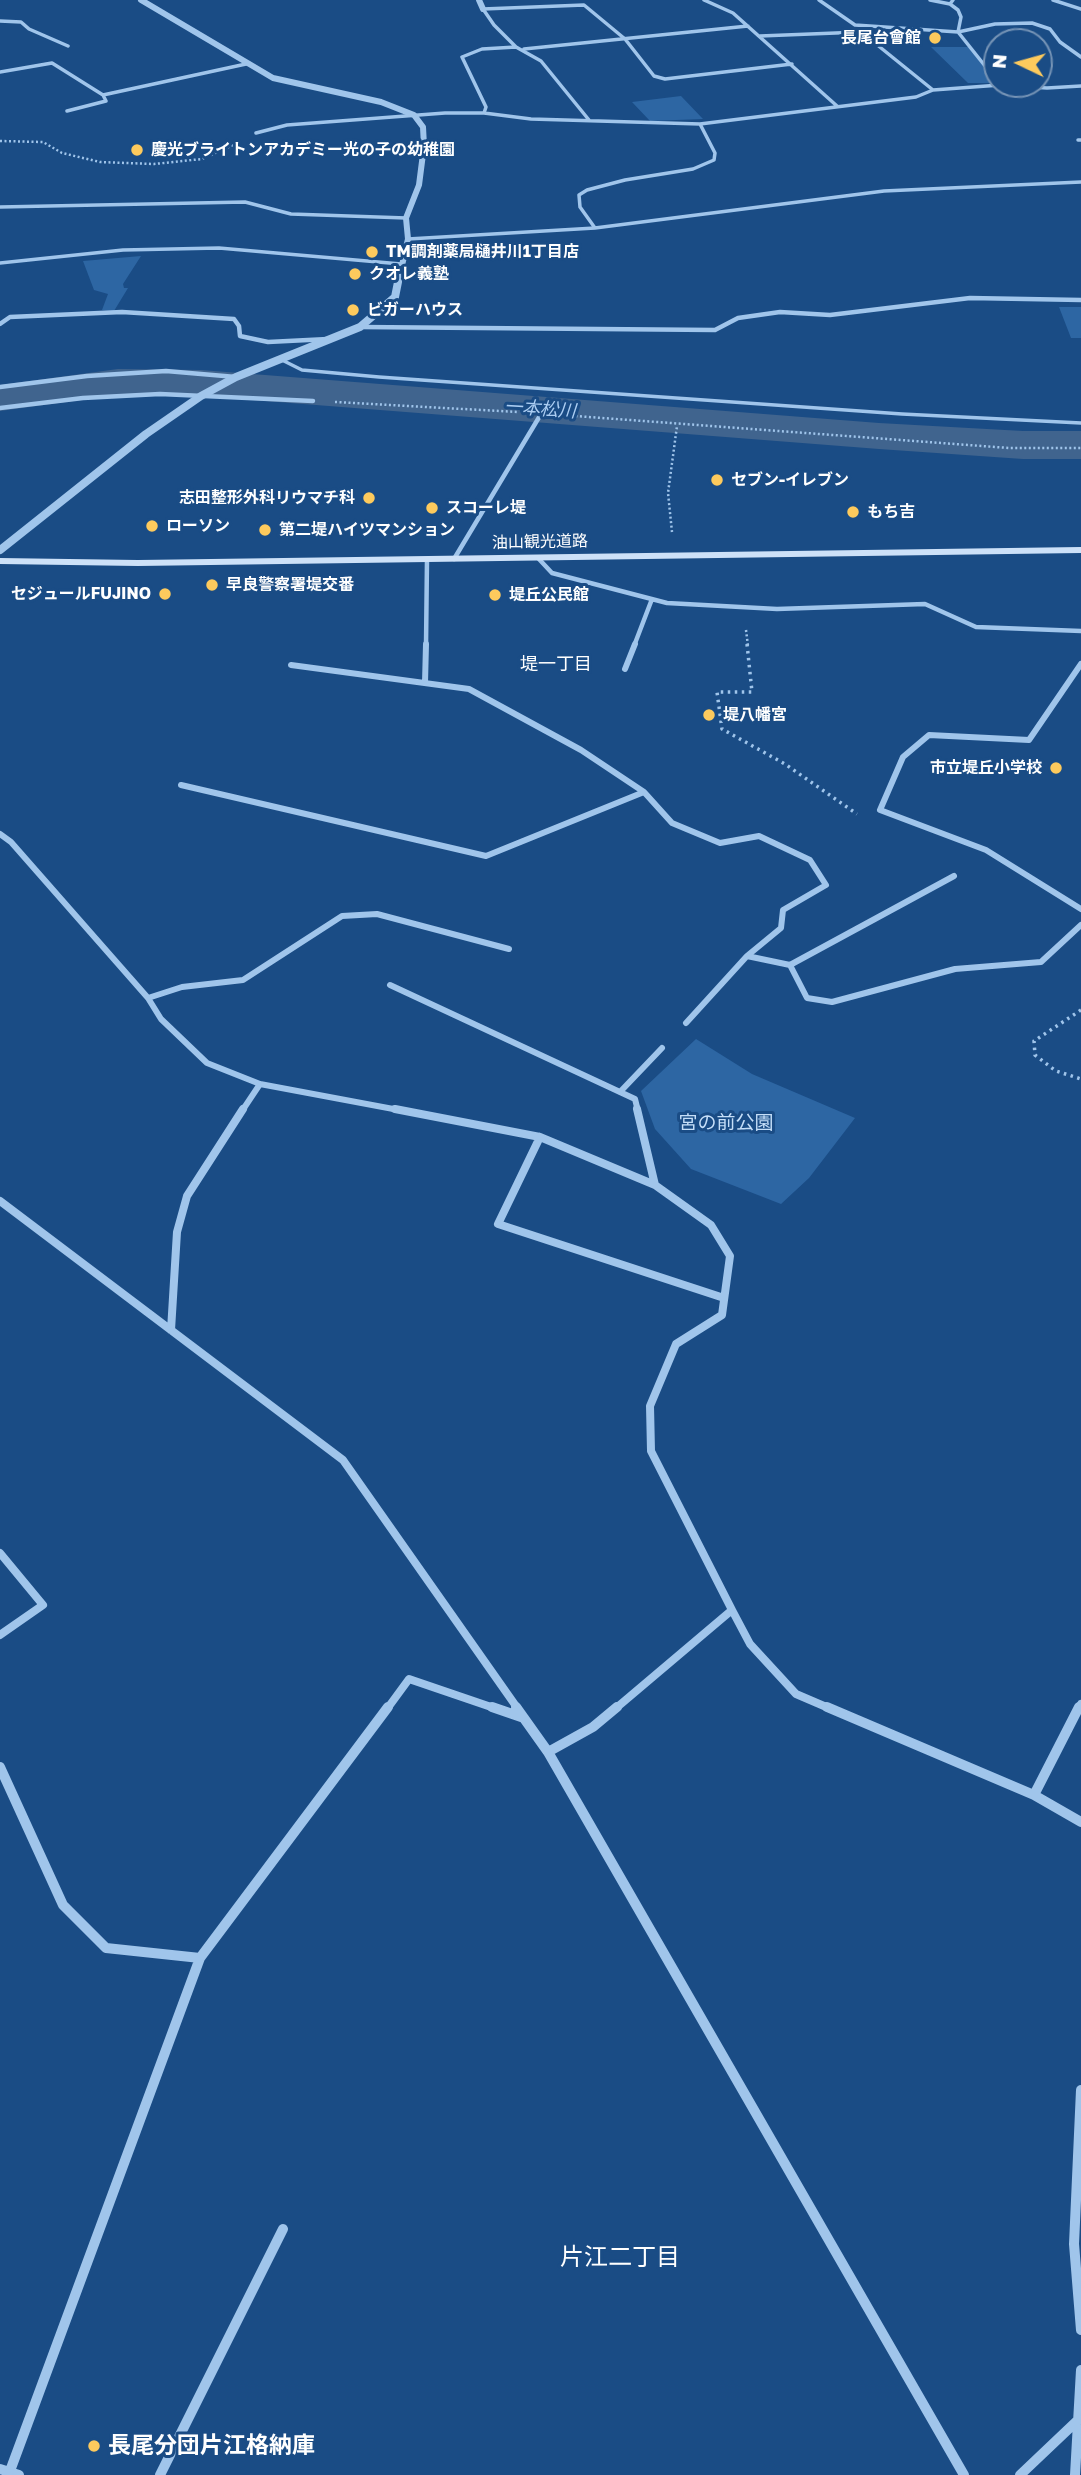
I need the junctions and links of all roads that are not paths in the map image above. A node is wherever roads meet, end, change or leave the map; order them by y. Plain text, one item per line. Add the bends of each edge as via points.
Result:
1 (141, 0) edge
2 (479, 0) edge
3 (704, 0) edge
4 (819, 0) edge
5 (930, 0) edge
6 (1053, 0) edge
7 (951, 2) edge
8 (483, 9) junction
9 (1081, 9) edge
10 (0, 21) edge
11 (855, 25) junction
12 (748, 26) junction
13 (861, 32) junction
14 (958, 32) junction
15 (759, 37) junction
16 (625, 39) junction
17 (68, 46) dead end
18 (516, 47) junction
19 (524, 49) junction
20 (1081, 57) edge
21 (983, 63) edge
22 (246, 64) junction
23 (792, 64) junction
24 (0, 72) edge
25 (983, 85) edge
26 (1081, 86) edge
27 (1053, 88) edge
28 (933, 90) junction
29 (103, 95) junction
30 (836, 106) junction
31 (67, 111) dead end
32 (484, 113) junction
33 (414, 115) junction
34 (589, 120) junction
35 (700, 124) junction
36 (256, 132) road end
37 (1081, 183) edge
38 (0, 207) edge
39 (406, 218) junction
40 (595, 228) junction
41 (408, 239) junction
42 (0, 263) edge
43 (401, 264) junction
44 (1081, 300) edge
45 (0, 324) edge
46 (360, 327) junction
47 (328, 338) junction
48 (279, 358) junction
49 (232, 379) junction
50 (0, 387) edge
51 (204, 394) junction
52 (313, 401) road end
53 (0, 408) edge
54 (541, 414) road end
55 (1081, 423) edge
56 (0, 550) edge
57 (1081, 550) edge
58 (538, 558) junction
59 (427, 559) junction
60 (454, 559) junction
61 (0, 561) edge
62 (652, 599) junction
63 (1081, 631) edge
64 (1081, 664) edge
65 (291, 665) dead end
66 (625, 669) dead end
67 (425, 683) junction
68 (181, 785) dead end
69 (644, 792) junction
70 (0, 834) edge
71 (954, 876) dead end
72 (1081, 909) edge
73 (1081, 925) edge
74 (509, 949) dead end
75 (747, 956) junction
76 (790, 965) junction
77 (390, 985) dead end
78 (148, 998) junction
79 (685, 1023) dead end
80 (662, 1048) dead end
81 (260, 1084) junction
82 (620, 1092) junction
83 (540, 1137) junction
84 (655, 1185) junction
85 (0, 1201) edge
86 (724, 1298) junction
87 (171, 1330) junction
88 (0, 1553) edge
89 (732, 1610) junction
90 (0, 1635) edge
91 (1081, 1704) edge
92 (524, 1718) junction
93 (548, 1752) junction
94 (0, 1767) edge
95 (1034, 1795) junction
96 (1080, 1823) edge
97 (200, 1958) junction
98 (1081, 2090) edge
99 (283, 2229) dead end
100 (1081, 2330) edge
101 (1081, 2370) edge
102 (1080, 2418) edge
103 (10, 2472) edge
104 (160, 2475) edge
105 (964, 2475) edge
106 (1020, 2475) edge
107 (1075, 2475) edge

1 - 22 street
2 - 8 street
3 - 12 street via 733,13
4 - 11 street
5 - 7 street
6 - 9 street
7 - 14 street via 961,17
8 - 16 street via 580,4
8 - 18 street
10 - 17 street via 21,22
11 - 13 street
11 - 14 street
12 - 15 street
12 - 16 street
13 - 15 street
13 - 28 street
14 - 20 street via 1032,23 1050,29
14 - 21 street
15 - 23 street
16 - 19 street
16 - 23 street via 654,76 665,79
18 - 19 street
18 - 32 street via 482,49 462,57 486,107
19 - 34 street via 541,61
22 - 29 street
22 - 33 street via 273,78 381,102
23 - 30 street
24 - 29 street via 52,63
25 - 28 street
26 - 27 street
28 - 30 street via 916,97
29 - 31 street via 106,101
30 - 35 street
32 - 33 street
32 - 34 street via 531,120
33 - 36 street via 287,125
33 - 39 street via 423,127 424,146 419,185
34 - 35 street
35 - 40 street via 714,160 693,169 587,190 579,195 580,207
37 - 40 street via 884,191
38 - 39 street via 246,202 291,214
39 - 41 street
40 - 41 street
41 - 43 street
42 - 43 street via 124,250 219,248
43 - 46 street via 395,297
44 - 46 street via 970,298 830,315 780,312 738,318 715,330
45 - 47 street via 10,317 122,312 233,319 240,336 261,341
46 - 47 street
47 - 48 street
48 - 49 street
48 - 55 lane via 302,370 379,377
49 - 50 street via 166,371
49 - 51 street
51 - 52 street
51 - 53 street via 83,398
51 - 56 street
54 - 60 street
57 - 58 main road, 油山観光道路
58 - 60 main road, 油山観光道路
58 - 62 street via 552,573
59 - 60 main road, 油山観光道路
59 - 61 main road, 油山観光道路
59 - 67 street
62 - 63 street via 777,609 925,604 976,626
62 - 66 street
64 - 72 street via 1029,740 929,736 903,757 880,810 986,850
65 - 67 street
67 - 69 street via 469,689 581,750
68 - 69 street via 486,856
69 - 75 street via 672,823 720,843 759,836 810,860 826,885 783,910 781,928
70 - 78 street
71 - 76 street
73 - 76 street via 1041,962 955,969 832,1002 807,998
74 - 78 street via 377,915 342,916 243,980 182,987
75 - 76 street
75 - 79 street
77 - 82 street
78 - 81 street via 161,1019 207,1063
80 - 82 street
81 - 83 street
81 - 87 street via 187,1196 177,1232
82 - 84 street via 635,1099
83 - 84 street
83 - 86 street via 498,1224
84 - 86 street via 711,1224 730,1256
85 - 87 street
86 - 89 street via 722,1315 676,1344 650,1406 650,1428 651,1451
87 - 92 street via 343,1460
88 - 90 street via 43,1605
89 - 93 street via 593,1727
89 - 95 street via 750,1644 796,1694
91 - 95 street
92 - 93 street
92 - 97 street via 409,1679
93 - 105 street
94 - 97 street via 63,1905 106,1948
95 - 96 street
97 - 103 street
98 - 100 street via 1074,2244
99 - 104 street
101 - 102 street
102 - 106 street
102 - 107 street

